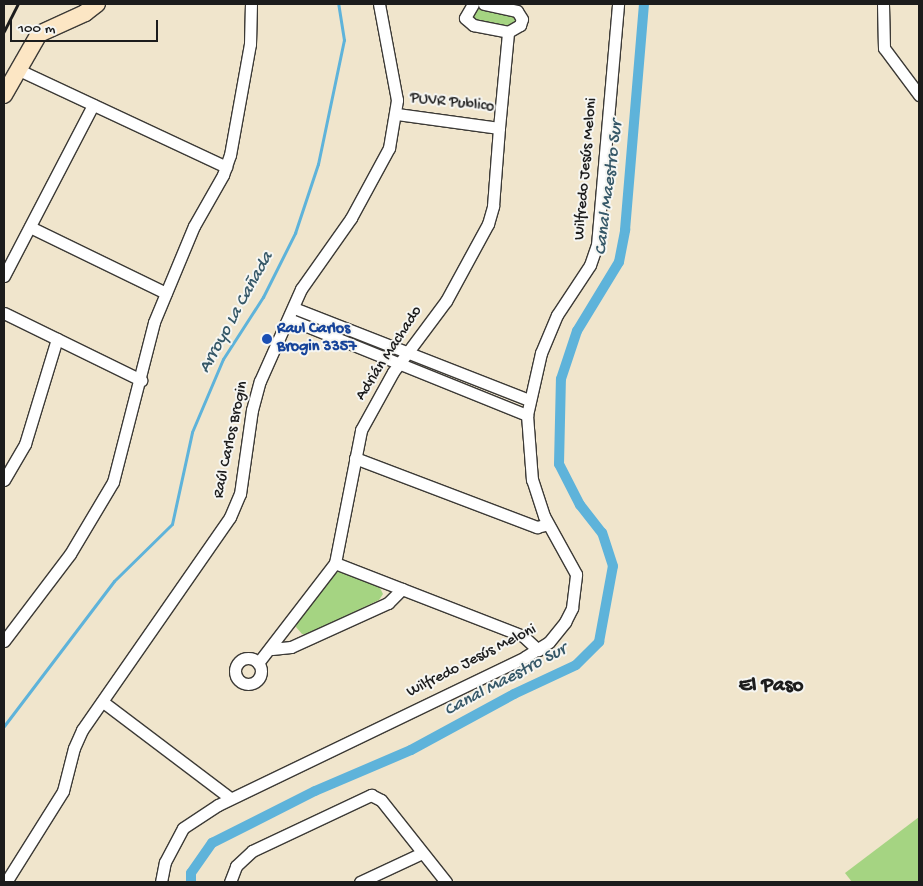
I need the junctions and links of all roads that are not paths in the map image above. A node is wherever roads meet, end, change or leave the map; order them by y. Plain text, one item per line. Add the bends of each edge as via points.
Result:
1 (97, 4) edge
2 (251, 4) edge
3 (379, 4) edge
4 (473, 4) edge
5 (484, 4) edge
6 (618, 4) edge
7 (883, 4) edge
8 (508, 32) junction
9 (17, 69) junction
10 (4, 95) edge
11 (919, 95) edge
12 (93, 105) junction
13 (397, 114) junction
14 (499, 128) junction
15 (226, 167) junction
16 (30, 227) junction
17 (4, 276) edge
18 (166, 293) junction
19 (4, 313) edge
20 (291, 314) junction
21 (57, 339) junction
22 (402, 359) junction
23 (141, 380) junction
24 (529, 400) junction
25 (527, 415) junction
26 (355, 458) junction
27 (8, 463) edge
28 (4, 480) edge
29 (548, 524) junction
30 (335, 564) junction
31 (402, 589) junction
32 (5, 637) edge
33 (272, 649) junction
34 (538, 650) junction
35 (258, 663) dead end
36 (103, 702) junction
37 (230, 798) junction
38 (422, 853) junction
39 (6, 882) edge
40 (161, 882) edge
41 (230, 882) edge
42 (360, 882) edge
43 (446, 882) edge

1 - 9 main road via 39,34
2 - 15 street via 249,54
3 - 13 street, Raúl Carlos Brogin
4 - 8 street via 465,12 468,22
5 - 8 street via 520,14 520,25
6 - 24 street, Wilfredo Jesús Meloni via 597,245 590,264 557,315 536,368
7 - 11 street via 884,48
8 - 14 street, PUVR Publico
9 - 10 main road
9 - 12 street
12 - 15 street
12 - 16 street
13 - 14 street, PUVR Publico
13 - 20 street, Raúl Carlos Brogin via 389,148 378,172 351,218 306,279
14 - 22 street, Adrián Machado via 493,206 488,224 446,301
15 - 18 street via 194,226
16 - 17 street
16 - 18 street
18 - 23 street via 150,335
19 - 21 street
20 - 22 street
20 - 36 street, Raúl Carlos Brogin via 255,396 237,504 210,549
21 - 23 street
21 - 27 street via 25,444
22 - 24 street
22 - 25 street
22 - 26 street, Adrián Machado via 366,420
23 - 32 street via 106,498 43,592
24 - 25 street, Wilfredo Jesús Meloni
25 - 29 street, Wilfredo Jesús Meloni via 529,468
26 - 29 street via 537,526
26 - 30 street, Adrián Machado
27 - 28 street
29 - 34 street, Wilfredo Jesús Meloni via 574,567 576,583 572,608 565,622
30 - 31 street
30 - 33 street, Adrián Machado
31 - 33 street via 388,603 291,647
31 - 34 street via 522,636
33 - 35 street, Adrián Machado
34 - 37 street, Wilfredo Jesús Meloni
36 - 37 street
36 - 39 street, Raúl Carlos Brogin via 77,738 63,791
37 - 40 street, Wilfredo Jesús Meloni via 183,828 166,862
38 - 41 street via 381,800 365,796 252,851 236,866
38 - 42 street
38 - 43 street

